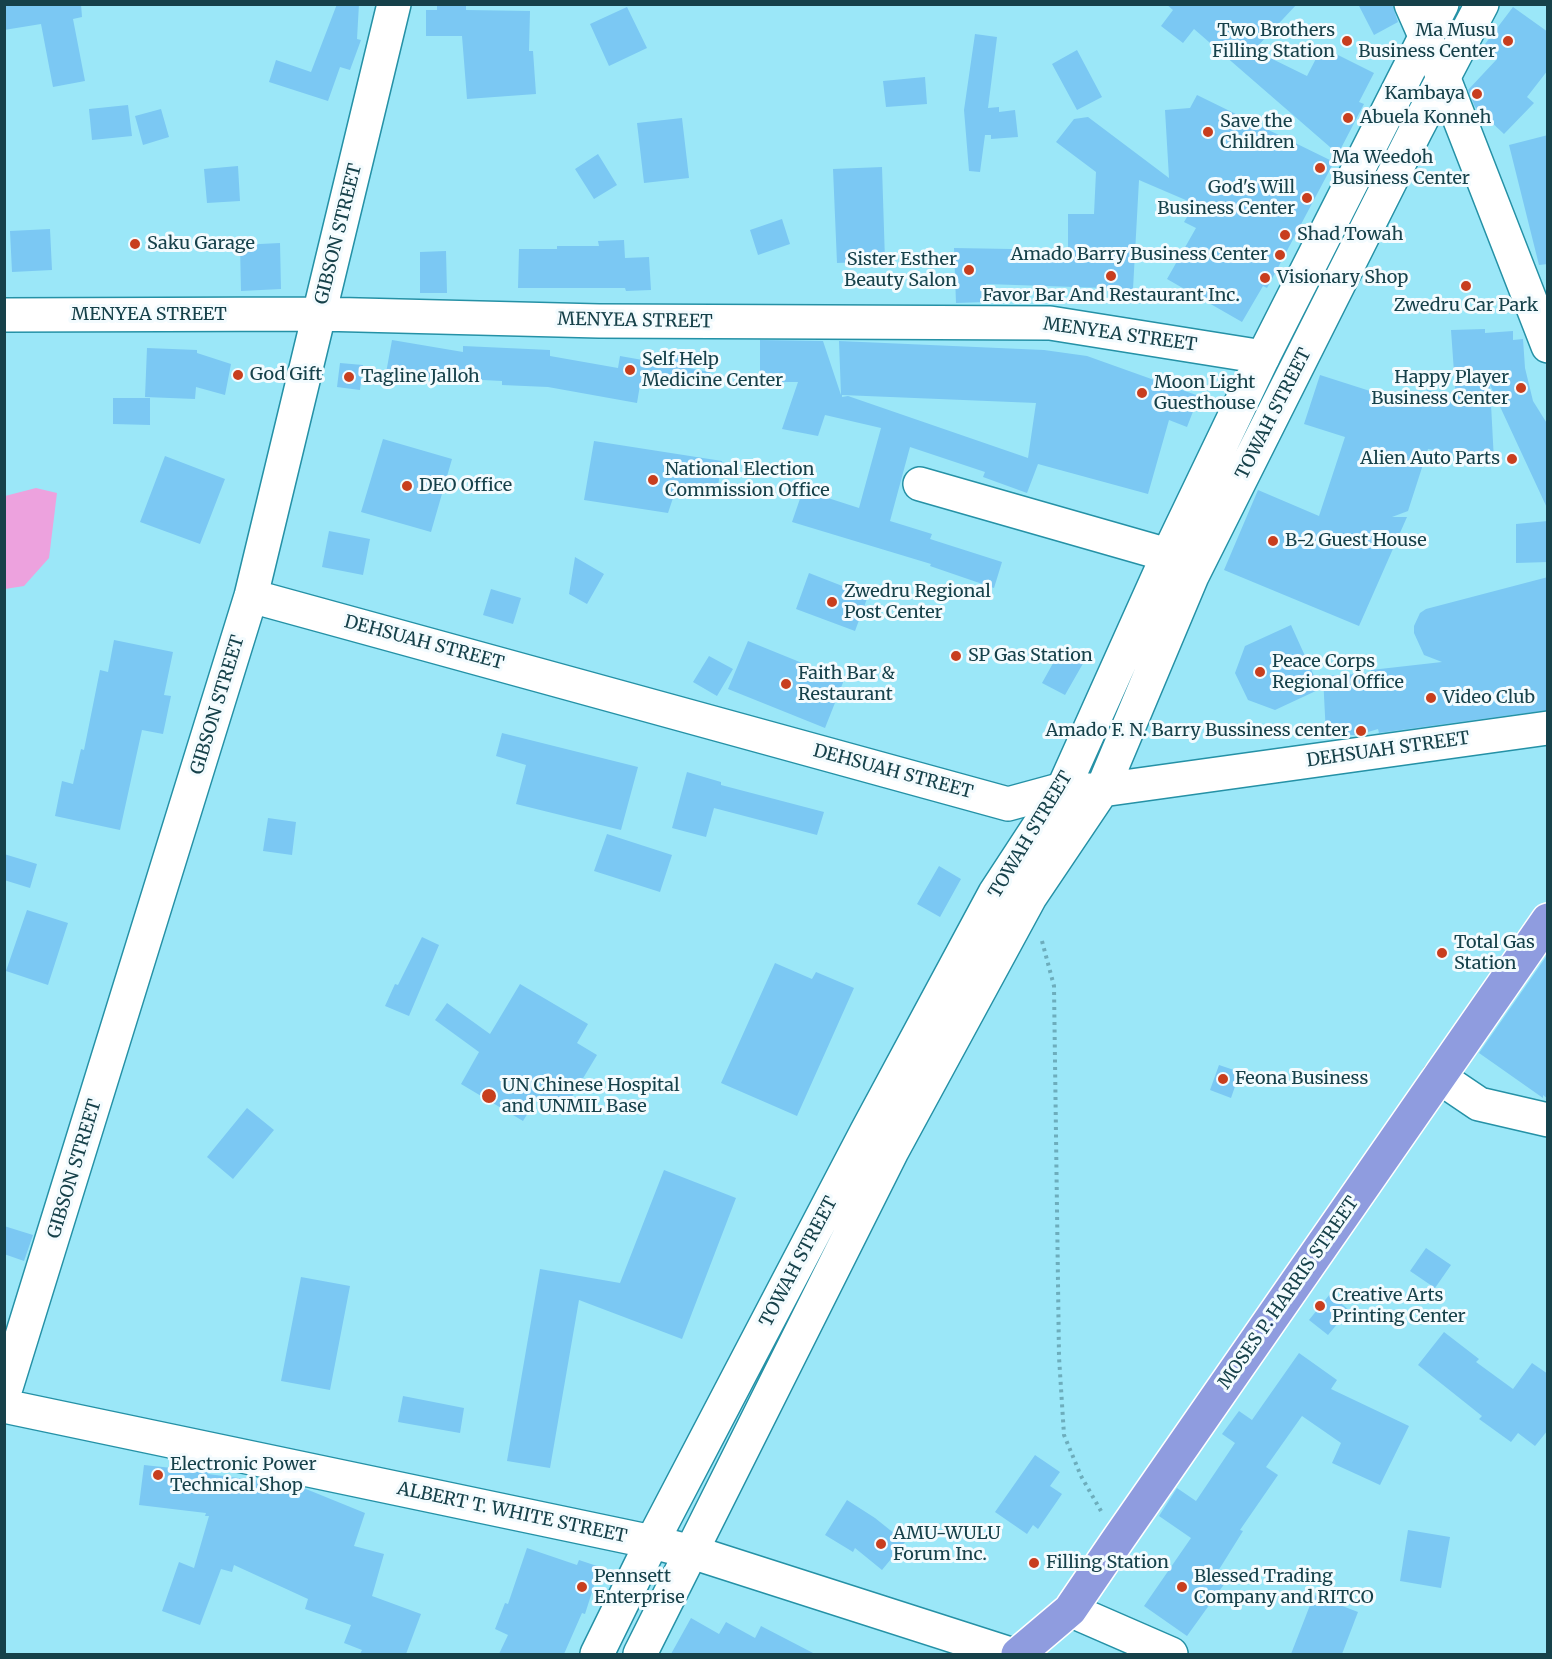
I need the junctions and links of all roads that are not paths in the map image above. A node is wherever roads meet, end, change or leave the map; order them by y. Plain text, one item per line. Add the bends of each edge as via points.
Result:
1 (394, 4) edge
2 (1412, 4) edge
3 (1442, 4) edge
4 (1482, 4) edge
5 (1425, 34) junction
6 (1444, 80) junction
7 (320, 314) junction
8 (4, 315) edge
9 (1548, 346) edge
10 (1263, 357) junction
11 (920, 484) dead end
12 (1168, 555) junction
13 (252, 596) junction
14 (1548, 728) edge
15 (1063, 789) junction
16 (1102, 790) junction
17 (1548, 920) edge
18 (1439, 1077) junction
19 (1548, 1120) edge
20 (4, 1394) edge
21 (4, 1406) edge
22 (652, 1542) junction
23 (692, 1552) junction
24 (1070, 1610) junction
25 (597, 1654) edge
26 (640, 1654) edge
27 (1010, 1654) edge
28 (1018, 1654) edge
29 (1172, 1654) edge

1 - 7 street, GIBSON STREET
2 - 5 street
3 - 5 street, TOWAH STREET
4 - 6 street, TOWAH STREET
5 - 6 street
5 - 10 street, TOWAH STREET
6 - 9 street
6 - 16 street, TOWAH STREET via 1192,576
7 - 8 street, MENYEA STREET
7 - 10 street, MENYEA STREET via 611,322 1050,323
7 - 13 street, GIBSON STREET
10 - 12 street, TOWAH STREET
11 - 12 street
12 - 15 street, TOWAH STREET
13 - 15 street, DEHSUAH STREET via 1008,804
13 - 20 street, GIBSON STREET
14 - 16 street, DEHSUAH STREET
15 - 16 street, DEHSUAH STREET
15 - 22 street, TOWAH STREET via 995,893
16 - 23 street, TOWAH STREET via 1030,897 892,1151
17 - 18 highway, MOSES P. HARRIS STREET
18 - 19 street via 1479,1104
18 - 24 highway, MOSES P. HARRIS STREET
21 - 22 street, ALBERT T. WHITE STREET
22 - 23 street, ALBERT T. WHITE STREET
22 - 25 street, TOWAH STREET
23 - 26 street, TOWAH STREET
23 - 27 street, ALBERT T. WHITE STREET
24 - 28 highway, MOSES P. HARRIS STREET
24 - 29 street

